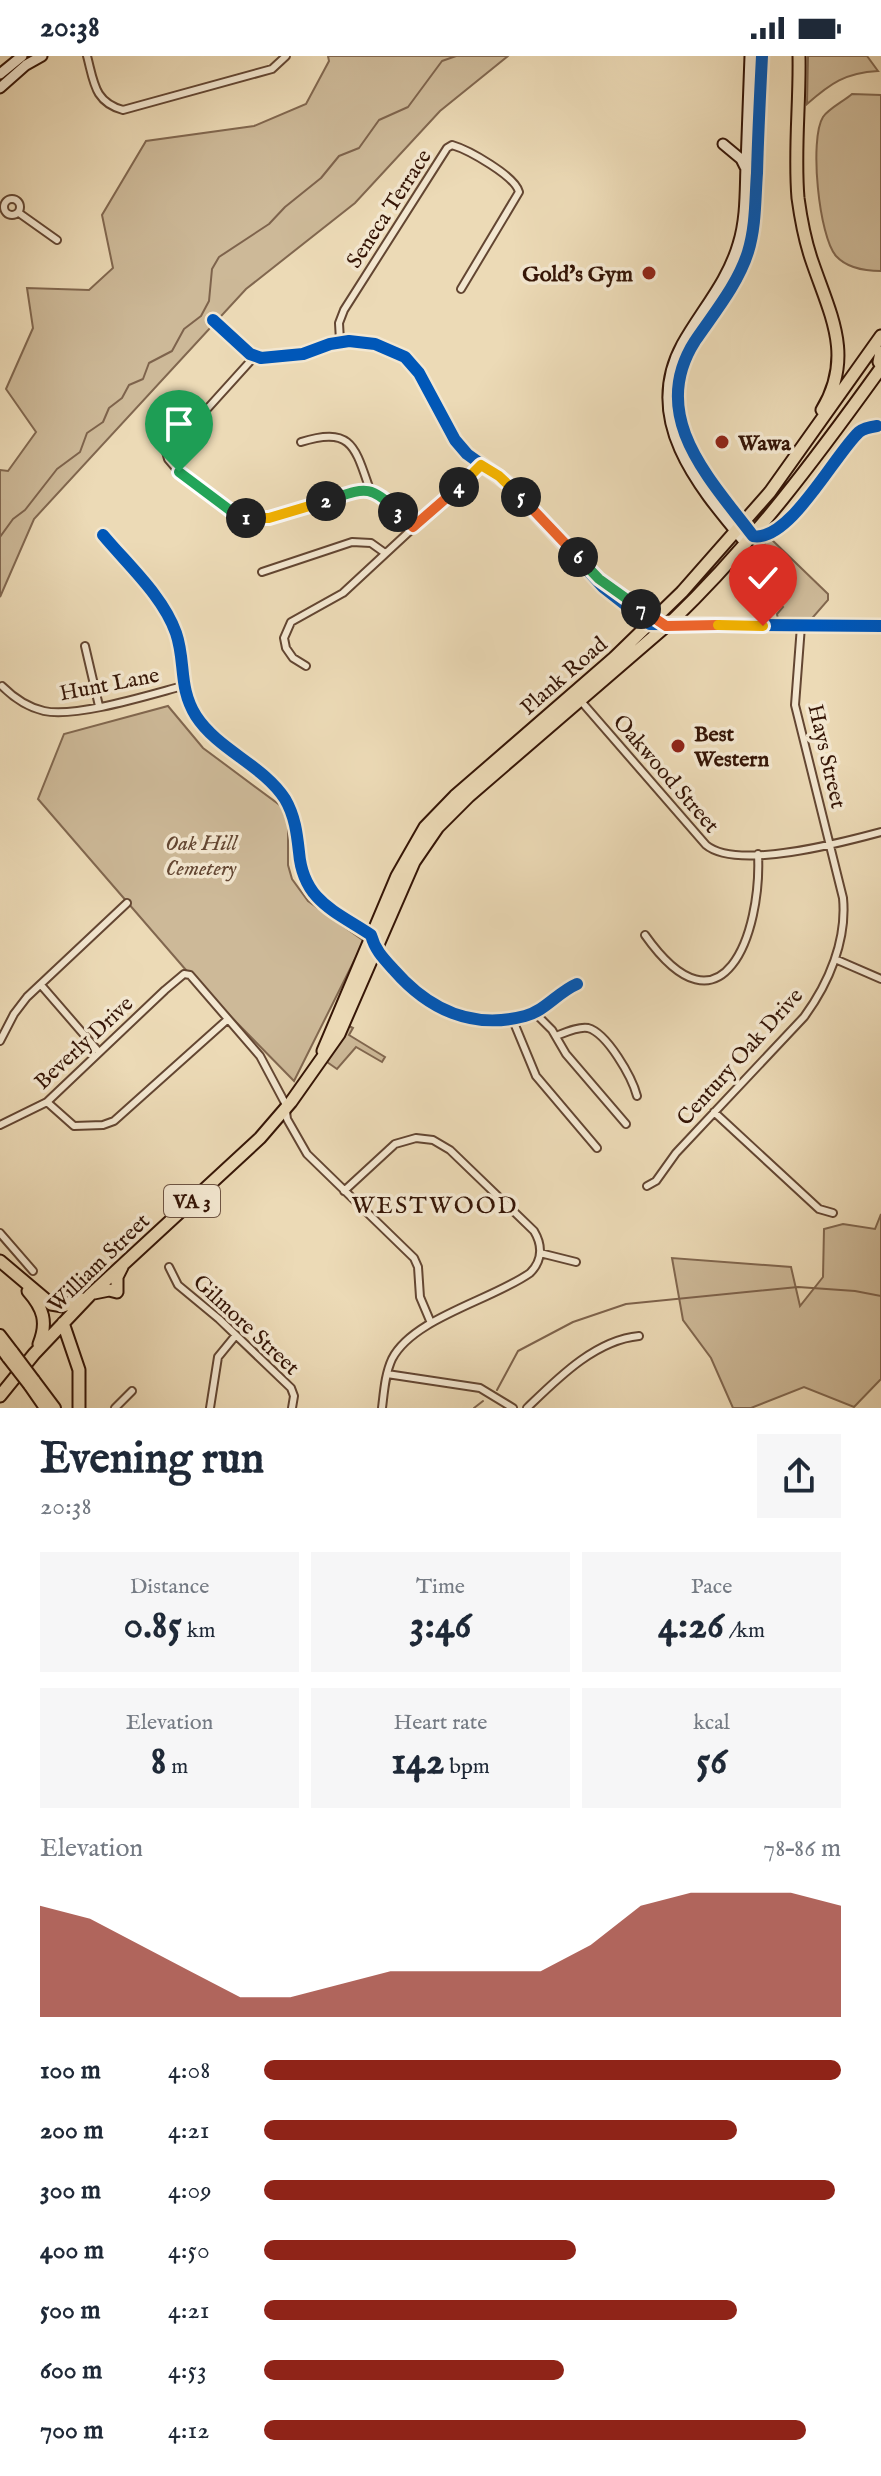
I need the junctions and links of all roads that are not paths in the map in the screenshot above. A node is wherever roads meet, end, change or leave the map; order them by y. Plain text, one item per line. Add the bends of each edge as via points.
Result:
1 (22, 56) edge
2 (42, 56) edge
3 (87, 56) edge
4 (286, 56) edge
5 (750, 56) edge
6 (762, 56) edge
7 (799, 56) edge
8 (0, 74) edge
9 (0, 88) edge
10 (723, 144) dead end
11 (746, 167) junction
12 (2, 211) edge
13 (19, 213) junction
14 (57, 240) dead end
15 (461, 289) dead end
16 (213, 320) dead end
17 (881, 336) edge
18 (340, 341) junction
19 (881, 352) edge
20 (255, 356) junction
21 (881, 367) edge
22 (877, 426) dead end
23 (809, 439) junction
24 (301, 442) dead end
25 (481, 465) junction
26 (370, 490) junction
27 (413, 527) junction
28 (740, 528) junction
29 (103, 535) dead end
30 (750, 540) junction
31 (385, 553) junction
32 (262, 572) dead end
33 (652, 622) junction
34 (666, 626) junction
35 (801, 626) junction
36 (881, 626) edge
37 (85, 646) dead end
38 (306, 666) dead end
39 (2, 686) edge
40 (183, 686) junction
41 (580, 700) junction
42 (99, 706) junction
43 (556, 708) junction
44 (553, 724) junction
45 (535, 727) junction
46 (527, 746) junction
47 (881, 832) edge
48 (831, 845) junction
49 (758, 854) junction
50 (127, 903) dead end
51 (371, 935) junction
52 (645, 935) dead end
53 (375, 950) junction
54 (835, 959) junction
55 (881, 979) edge
56 (577, 984) dead end
57 (41, 985) junction
58 (534, 1012) junction
59 (512, 1018) junction
60 (228, 1019) junction
61 (556, 1036) junction
62 (0, 1041) edge
63 (99, 1052) junction
64 (319, 1062) junction
65 (637, 1096) dead end
66 (47, 1102) junction
67 (285, 1110) junction
68 (714, 1112) junction
69 (626, 1124) dead end
70 (0, 1125) edge
71 (597, 1148) dead end
72 (647, 1186) dead end
73 (344, 1191) junction
74 (833, 1213) dead end
75 (0, 1233) edge
76 (540, 1253) junction
77 (576, 1262) dead end
78 (0, 1264) edge
79 (169, 1267) dead end
80 (33, 1271) dead end
81 (91, 1294) junction
82 (63, 1323) junction
83 (431, 1323) junction
84 (0, 1335) edge
85 (236, 1335) junction
86 (639, 1336) dead end
87 (47, 1340) junction
88 (70, 1346) junction
89 (0, 1347) edge
90 (34, 1354) junction
91 (11, 1355) junction
92 (387, 1374) junction
93 (31, 1382) junction
94 (1, 1391) edge
95 (132, 1391) dead end
96 (79, 1407) edge
97 (45, 1408) edge
98 (55, 1408) edge
99 (115, 1408) edge
100 (210, 1408) edge
101 (292, 1408) edge
102 (382, 1408) edge
103 (513, 1408) edge
104 (527, 1408) edge

1 - 8 street
2 - 9 street
3 - 4 street via 99,96 123,110 272,69
5 - 11 street
6 - 28 street via 750,246 737,278 689,351 678,395 683,428 696,459
7 - 23 highway via 799,200 839,355 833,389
10 - 11 street
11 - 28 street via 738,246 721,284 676,355 668,395 672,426 689,470
12 - 13 street
12 - 13 street via 15,200
13 - 14 street
15 - 18 street, Seneca Terrace via 519,192 507,176 452,145 344,310
16 - 20 street
17 - 23 highway, Plank Road / VA 3
18 - 20 street via 303,354
18 - 25 street via 375,344 405,357 460,447
19 - 21 highway
20 - 26 street via 198,419 171,440 166,452 173,466 249,519
21 - 30 highway, Plank Road / VA 3
22 - 30 street via 859,432 778,528
23 - 28 highway, Plank Road / VA 3
24 - 26 street via 329,435 345,440 358,456
25 - 27 street
25 - 33 street via 510,485 603,587
26 - 27 street
27 - 31 street
28 - 30 street
28 - 33 highway, Plank Road / VA 3
29 - 40 street via 172,622
30 - 34 highway, Plank Road / VA 3
31 - 32 street via 371,543 352,542
31 - 38 street via 343,593 291,622 286,648
33 - 34 street
33 - 43 highway, Plank Road / VA 3
34 - 35 street
34 - 41 highway, Plank Road / VA 3
35 - 36 street
35 - 48 street, Hays Street via 795,705
37 - 42 street
39 - 42 street, Hunt Lane via 25,704 45,711
40 - 42 street, Hunt Lane
40 - 51 street via 200,722 286,800 297,831 301,873 310,891
41 - 44 highway, Plank Road / VA 3
41 - 49 street, Oakwood Street via 706,845 723,854
43 - 44 highway
43 - 45 highway, Plank Road / VA 3
44 - 46 highway, Plank Road / VA 3
45 - 46 highway
45 - 51 highway, Plank Road / VA 3 via 425,827
46 - 53 highway, Plank Road / VA 3 via 434,832 410,871
47 - 48 street, Oakwood Street
48 - 49 street, Oakwood Street
48 - 54 street, Century Oak Drive via 844,911
49 - 52 street via 750,933 738,956 718,976 687,978
50 - 57 street
51 - 53 street
51 - 64 highway, William Street / VA 3
53 - 59 street via 400,978 445,1012
53 - 64 highway, William Street / VA 3 via 339,1034
54 - 55 street
54 - 68 street, Century Oak Drive via 804,1017
56 - 58 street
57 - 62 street via 20,1005
57 - 63 street
58 - 59 street
58 - 61 street
59 - 71 street via 536,1076
60 - 63 street, Beverly Drive via 184,974
60 - 66 street via 108,1124 74,1126
60 - 67 street via 267,1066
61 - 65 street via 591,1030 619,1056
61 - 69 street
63 - 66 street, Beverly Drive
64 - 67 highway, William Street / VA 3
66 - 70 street, Beverly Drive
67 - 73 street via 307,1154
67 - 81 highway, William Street / VA 3 via 124,1263 117,1292
68 - 72 street, Century Oak Drive
68 - 74 street via 819,1209
73 - 76 street via 395,1144 433,1140 534,1231
73 - 83 street via 414,1258 420,1297
75 - 80 street
76 - 77 street
76 - 83 street via 538,1264 525,1277
78 - 81 highway via 57,1306
78 - 90 highway via 30,1293 43,1315 45,1328
79 - 85 street, Gilmore Street via 178,1285
81 - 82 highway, William Street
82 - 87 highway, William Street
82 - 88 highway
83 - 92 street via 402,1345
84 - 91 main road
85 - 100 street via 218,1357
85 - 101 street, Gilmore Street via 291,1388
86 - 104 street via 583,1360
87 - 88 highway
87 - 90 highway, William Street
88 - 96 highway via 79,1370
89 - 91 main road
90 - 94 highway, William Street
91 - 93 main road, bridge
92 - 102 street
92 - 103 street via 480,1388
93 - 97 main road
93 - 98 main road
95 - 99 street

